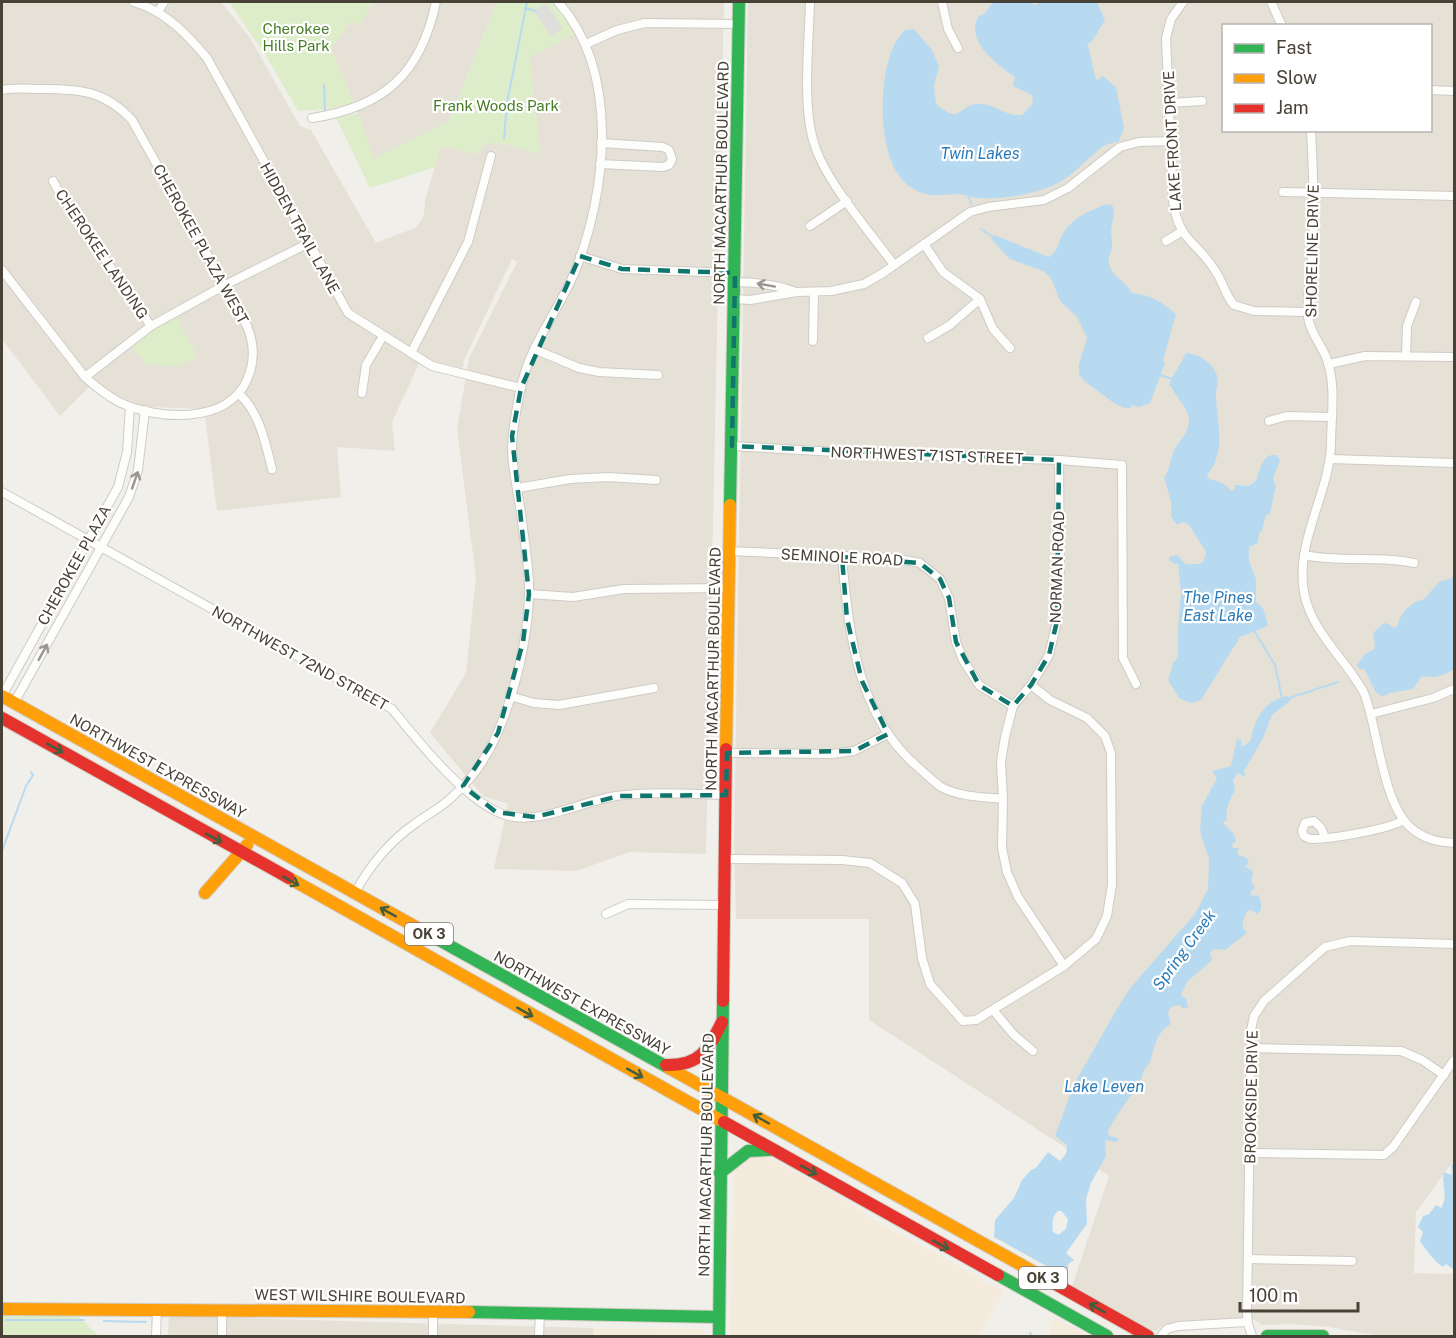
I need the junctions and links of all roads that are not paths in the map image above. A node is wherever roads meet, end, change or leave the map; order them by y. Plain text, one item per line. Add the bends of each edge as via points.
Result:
1 (134, 2) edge
2 (164, 2) edge
3 (436, 2) edge
4 (558, 2) edge
5 (739, 2) edge
6 (810, 2) edge
7 (942, 2) edge
8 (1183, 2) edge
9 (1271, 2) edge
10 (158, 12) junction
11 (739, 24) junction
12 (1281, 24) edge
13 (586, 44) junction
14 (958, 48) dead end
15 (2, 90) edge
16 (1432, 90) edge
17 (1455, 91) edge
18 (1202, 101) dead end
19 (1169, 103) junction
20 (312, 117) dead end
21 (1311, 132) edge
22 (1170, 141) junction
23 (601, 143) junction
24 (492, 156) dead end
25 (600, 164) junction
26 (53, 181) dead end
27 (1283, 192) dead end
28 (1314, 193) junction
29 (1455, 196) edge
30 (847, 201) junction
31 (810, 226) dead end
32 (1181, 232) junction
33 (1166, 241) dead end
34 (309, 243) junction
35 (924, 244) junction
36 (580, 256) junction
37 (894, 265) junction
38 (2, 270) edge
39 (734, 277) junction
40 (225, 285) junction
41 (797, 292) junction
42 (814, 292) junction
43 (734, 299) junction
44 (980, 299) junction
45 (1416, 302) dead end
46 (1308, 312) junction
47 (151, 326) junction
48 (383, 336) junction
49 (928, 338) dead end
50 (813, 341) dead end
51 (1010, 348) dead end
52 (534, 349) junction
53 (411, 353) junction
54 (1406, 356) junction
55 (1455, 357) edge
56 (1329, 364) junction
57 (658, 375) dead end
58 (85, 377) junction
59 (521, 388) junction
60 (362, 393) dead end
61 (239, 394) junction
62 (130, 407) junction
63 (146, 410) junction
64 (1331, 417) junction
65 (1269, 421) dead end
66 (732, 446) junction
67 (1330, 459) junction
68 (1059, 460) junction
69 (1455, 463) edge
70 (272, 469) dead end
71 (656, 480) dead end
72 (518, 488) junction
73 (2, 492) edge
74 (88, 541) junction
75 (102, 548) junction
76 (729, 551) junction
77 (1304, 555) junction
78 (842, 557) junction
79 (1414, 563) dead end
80 (729, 588) junction
81 (529, 594) junction
82 (1136, 684) dead end
83 (1031, 685) junction
84 (654, 688) dead end
85 (1455, 689) edge
86 (2, 696) edge
87 (510, 696) junction
88 (15, 703) junction
89 (1013, 706) junction
90 (1371, 714) junction
91 (2, 721) edge
92 (888, 734) junction
93 (727, 753) junction
94 (463, 786) junction
95 (726, 795) junction
96 (1003, 800) junction
97 (1402, 820) junction
98 (254, 836) junction
99 (1325, 837) dead end
100 (1455, 843) edge
101 (240, 852) junction
102 (726, 859) junction
103 (254, 860) junction
104 (355, 893) junction
105 (725, 905) junction
106 (606, 914) dead end
107 (1455, 944) edge
108 (428, 957) junction
109 (486, 966) junction
110 (1064, 966) junction
111 (477, 985) junction
112 (531, 991) junction
113 (993, 1010) junction
114 (722, 1022) junction
115 (1251, 1048) junction
116 (1033, 1051) dead end
117 (1455, 1060) edge
118 (662, 1064) junction
119 (1444, 1075) junction
120 (721, 1098) junction
121 (721, 1121) junction
122 (774, 1151) junction
123 (1250, 1153) junction
124 (720, 1173) junction
125 (900, 1198) junction
126 (891, 1216) junction
127 (1248, 1259) junction
128 (1352, 1261) dead end
129 (2, 1309) edge
130 (157, 1310) junction
131 (222, 1310) junction
132 (434, 1312) junction
133 (540, 1312) junction
134 (718, 1317) junction
135 (1247, 1322) junction
136 (156, 1336) edge
137 (222, 1336) edge
138 (433, 1336) edge
139 (539, 1336) edge
140 (719, 1336) edge
141 (1107, 1336) edge
142 (1148, 1336) edge
143 (1161, 1336) edge
144 (1252, 1336) edge
145 (1267, 1336) edge
146 (1323, 1336) edge

1 - 10 street, HIDDEN TRAIL LANE
2 - 10 street
3 - 20 street via 421,48 400,78 361,106
4 - 13 street
5 - 11 main road, NORTH MACARTHUR BOULEVARD
6 - 30 street via 810,129 819,159
7 - 14 street via 948,29
8 - 19 street, LAKE FRONT DRIVE via 1171,19 1167,38
9 - 12 street
10 - 34 street, HIDDEN TRAIL LANE via 176,23 207,58
11 - 13 street via 645,23
11 - 39 main road, NORTH MACARTHUR BOULEVARD
13 - 23 street via 598,86
15 - 40 street, CHEROKEE PLAZA WEST via 89,92 125,112
16 - 17 street
18 - 19 street
19 - 22 street, LAKE FRONT DRIVE
21 - 28 street, SHORELINE DRIVE
22 - 32 street, LAKE FRONT DRIVE via 1173,202
22 - 35 street via 1120,147 1052,198 970,212
23 - 25 street
23 - 25 street via 663,147 672,159 663,167
24 - 53 street via 468,242
25 - 36 street
26 - 47 street, CHEROKEE LANDING
27 - 28 street
28 - 29 street
28 - 46 street, SHORELINE DRIVE
30 - 31 street
30 - 37 street
32 - 33 street
32 - 46 street, LAKE FRONT DRIVE via 1215,270 1229,300 1239,308
34 - 40 street
34 - 48 street, HIDDEN TRAIL LANE via 348,314
35 - 37 street
35 - 44 street via 944,272
36 - 39 street via 622,269
36 - 52 street
37 - 42 street via 854,287
38 - 58 street
41 -> 39 street
39 - 43 main road, NORTH MACARTHUR BOULEVARD
40 - 47 street
40 - 61 street, CHEROKEE PLAZA WEST via 253,343 252,367
41 - 42 street
41 - 43 street
42 - 50 street
43 - 66 main road, NORTH MACARTHUR BOULEVARD
44 - 49 street
44 - 51 street via 993,328
45 - 54 street via 1407,326
46 - 56 street, SHORELINE DRIVE via 1310,326
47 - 58 street
48 - 53 street, HIDDEN TRAIL LANE
48 - 60 street via 366,366
52 - 57 street via 579,368 622,375
52 - 59 street
53 - 59 street, HIDDEN TRAIL LANE via 439,368
54 - 55 street
54 - 56 street via 1365,356
56 - 64 street, SHORELINE DRIVE
58 - 62 street via 109,397
59 - 72 street via 512,436
61 - 63 street via 220,408 201,414
61 - 70 street via 252,408
62 - 63 street
62 - 74 street, CHEROKEE PLAZA via 121,478
75 -> 63 street, CHEROKEE PLAZA via 136,476
64 - 65 street via 1287,416
64 - 67 street, SHORELINE DRIVE
66 - 68 street, NORTHWEST 71ST STREET
66 - 76 main road, NORTH MACARTHUR BOULEVARD
67 - 69 street
67 - 77 street, SHORELINE DRIVE
68 - 82 street, NORTHWEST 71ST STREET via 1122,465 1123,658
68 - 83 street, NORMAN ROAD via 1057,621 1048,656
71 - 72 street via 570,479
72 - 81 street
73 - 74 street, NORTHWEST 72ND STREET
74 - 75 street, NORTHWEST 72ND STREET
74 - 86 street, CHEROKEE PLAZA
88 -> 75 street, CHEROKEE PLAZA
75 - 94 street, NORTHWEST 72ND STREET via 392,709
76 - 78 street, SEMINOLE ROAD
76 - 80 main road, NORTH MACARTHUR BOULEVARD
77 - 79 street
77 - 90 street, SHORELINE DRIVE via 1304,591 1310,611 1359,683
78 - 89 street, SEMINOLE ROAD via 920,563 940,579 949,597 963,660 980,685
78 - 92 street via 847,619 862,681 875,716
80 - 81 street via 624,589 564,597
80 - 93 main road, NORTH MACARTHUR BOULEVARD
81 - 87 street
83 - 89 street, NORMAN ROAD
83 - 110 street via 1050,700 1087,718 1106,736 1111,753 1112,885 1107,916 1096,939
84 - 87 street via 559,705
85 - 90 street
86 - 88 main road, NORTHWEST EXPRESSWAY / OK 3
87 - 94 street via 492,744
88 - 91 main road, CHEROKEE PLAZA
88 - 98 main road, NORTHWEST EXPRESSWAY / OK 3
89 - 96 street, NORMAN ROAD via 1001,762
90 - 97 street, SHORELINE DRIVE via 1391,796
91 -> 101 main road, OK 3
92 - 93 street via 854,751 832,754
92 - 96 street via 904,756 941,786 968,796
93 - 95 main road, NORTH MACARTHUR BOULEVARD
94 - 95 street, NORTHWEST 72ND STREET via 489,808 524,818 619,796
94 - 104 street via 399,837 365,875
95 - 102 main road, NORTH MACARTHUR BOULEVARD
96 - 110 street, NORMAN ROAD via 1002,848 1007,872 1018,897
97 - 99 street via 1390,827
97 - 100 street via 1422,836
98 - 101 main road
98 - 104 main road, NORTHWEST EXPRESSWAY / OK 3
101 - 103 main road, OK 3
101 - 103 main road via 209,893 239,864
102 - 105 main road, NORTH MACARTHUR BOULEVARD
102 - 113 street via 870,863 902,883 915,904 922,958 930,984 963,1021 976,1020
103 -> 108 main road, OK 3
109 -> 104 main road, NORTHWEST EXPRESSWAY / OK 3
105 - 106 street via 628,903
105 - 114 main road, NORTH MACARTHUR BOULEVARD
107 - 115 street, BROOKSIDE DRIVE via 1350,941 1325,946 1257,1009
108 - 109 main road via 472,970
108 - 111 main road, OK 3
109 - 112 main road, NORTHWEST EXPRESSWAY / OK 3
110 - 113 street
111 - 112 main road via 486,982
111 -> 121 main road, OK 3
112 - 118 main road, NORTHWEST EXPRESSWAY / OK 3
113 - 116 street
114 - 118 main road via 706,1052 696,1061
114 - 120 main road, NORTH MACARTHUR BOULEVARD
115 - 119 street via 1401,1051
115 - 123 street, BROOKSIDE DRIVE
117 - 119 street
118 - 120 main road, NORTHWEST EXPRESSWAY / OK 3
119 - 123 street via 1384,1155
120 - 121 main road, NORTH MACARTHUR BOULEVARD
125 -> 120 main road, NORTHWEST EXPRESSWAY / OK 3
121 - 122 main road, OK 3
121 - 124 main road, NORTH MACARTHUR BOULEVARD
122 - 124 main road via 748,1151
122 -> 126 main road, OK 3
123 - 127 street, BROOKSIDE DRIVE
124 - 134 main road, NORTH MACARTHUR BOULEVARD
125 - 126 main road
142 -> 125 main road, NORTHWEST EXPRESSWAY / OK 3
126 -> 141 main road, OK 3
127 - 128 street
127 - 135 street, BROOKSIDE DRIVE
129 - 130 main road, WEST WILSHIRE BOULEVARD
130 - 131 main road, WEST WILSHIRE BOULEVARD
130 - 136 street
131 - 132 main road, WEST WILSHIRE BOULEVARD
131 - 137 street
132 - 133 main road, WEST WILSHIRE BOULEVARD
132 - 138 street
133 - 134 main road, WEST WILSHIRE BOULEVARD
133 - 139 street
134 - 140 main road, NORTH MACARTHUR BOULEVARD
135 - 143 street via 1178,1326
135 - 144 street, BROOKSIDE DRIVE
145 - 146 main road

